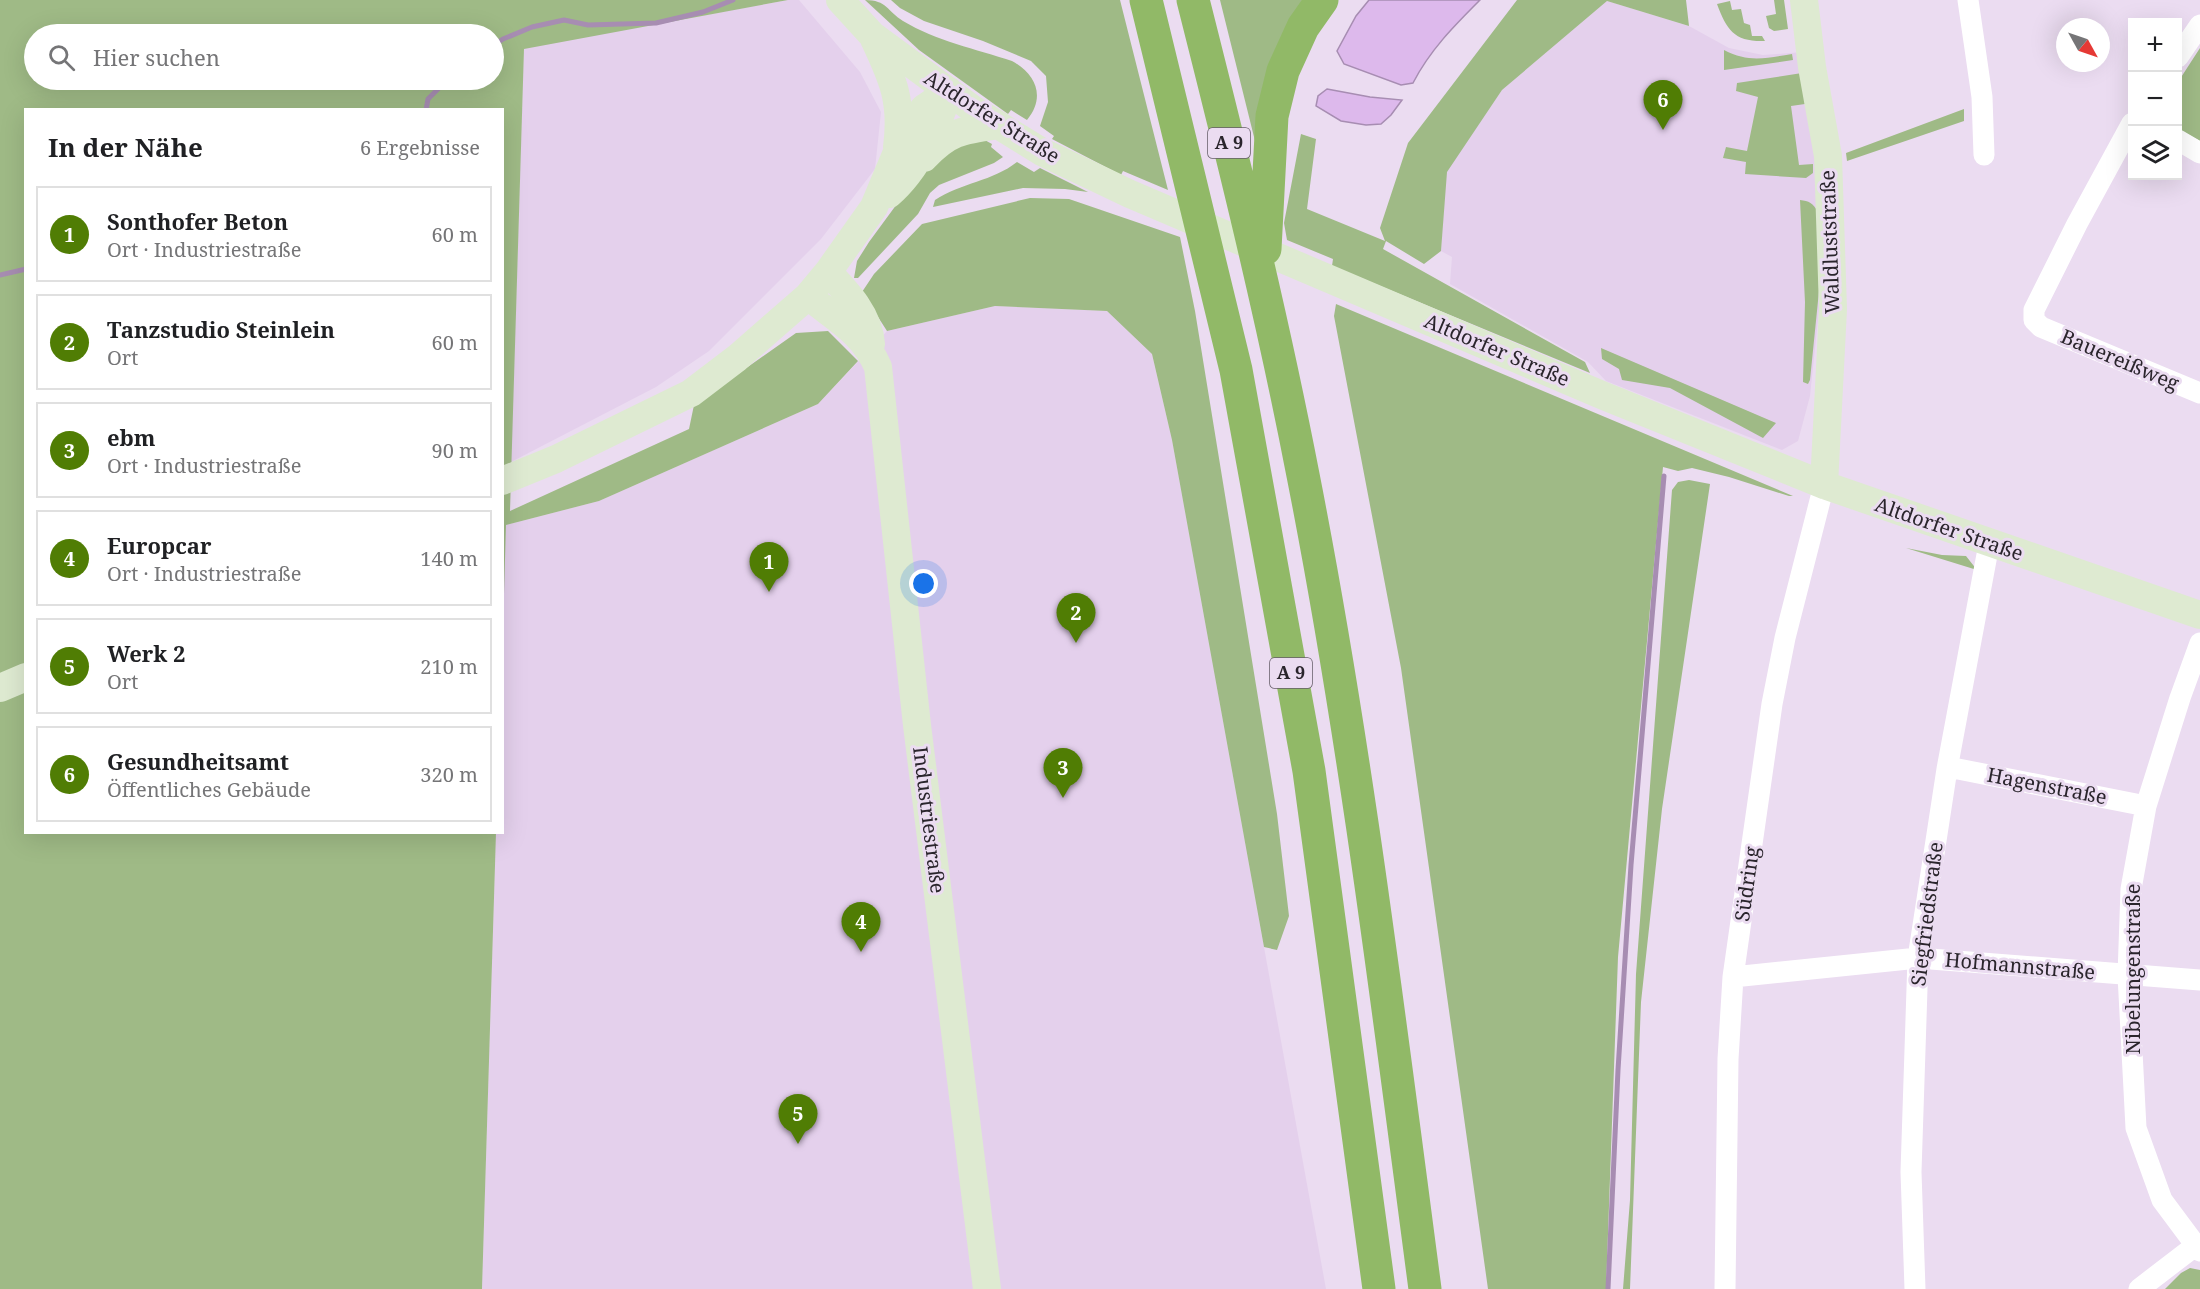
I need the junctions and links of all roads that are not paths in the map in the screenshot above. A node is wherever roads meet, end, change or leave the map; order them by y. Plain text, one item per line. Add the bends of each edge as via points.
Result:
1 (840, 0) edge
2 (1146, 0) edge
3 (1193, 0) edge
4 (1322, 0) edge
5 (1804, 0) edge
6 (1968, 0) edge
7 (2200, 25) edge
8 (872, 35) junction
9 (2182, 51) edge
10 (949, 91) junction
11 (999, 125) junction
12 (2131, 126) edge
13 (2182, 142) edge
14 (897, 152) junction
15 (2200, 153) edge
16 (1984, 155) dead end
17 (902, 183) junction
18 (874, 207) junction
19 (828, 272) junction
20 (1264, 286) junction
21 (808, 296) junction
22 (872, 352) junction
23 (2200, 393) edge
24 (504, 480) edge
25 (1824, 485) junction
26 (1989, 544) junction
27 (2200, 615) edge
28 (2200, 643) edge
29 (24, 678) edge
30 (0, 688) edge
31 (1948, 766) junction
32 (2146, 806) junction
33 (1918, 958) junction
34 (2128, 975) junction
35 (1733, 976) junction
36 (2200, 980) edge
37 (2197, 1248) edge
38 (987, 1289) edge
39 (1379, 1289) edge
40 (1425, 1289) edge
41 (1725, 1289) edge
42 (1915, 1289) edge
43 (2139, 1289) edge

1 - 8 street, Altdorfer Straße
2 - 39 highway, A 9 via 1236,370 1310,771
3 - 20 highway, A 9
4 - 20 highway via 1303,27 1284,71 1272,116
5 - 25 street, Waldluststraße via 1828,156 1833,309
6 - 16 street via 1982,97
7 - 9 street
8 - 10 street, Altdorfer Straße
8 - 14 street via 897,96 901,122
10 - 11 street, Altdorfer Straße
10 - 14 street via 924,108
10 - 17 street via 939,120
11 - 17 street via 964,131 939,142
11 - 25 street, Altdorfer Straße via 1042,152 1130,194
12 - 23 street, Bauereißweg via 2077,224 2034,310 2034,320 2041,327
13 - 15 street
14 - 18 street
17 - 18 street
18 - 19 street
19 - 21 street
19 - 22 street, Industriestraße via 850,294 870,334
20 - 40 highway, A 9 via 1303,475 1358,786
21 - 22 street, Industriestraße via 858,335
21 - 24 street via 691,393
22 - 38 street, Industriestraße via 880,377 917,725
25 - 26 street, Altdorfer Straße
25 - 35 street, Südring via 1772,704
26 - 27 street, Altdorfer Straße
26 - 31 street, Siegfriedstraße
28 - 32 street, Nibelungenstraße
29 - 30 street
31 - 32 street, Hagenstraße
31 - 33 street, Siegfriedstraße
32 - 34 street, Nibelungenstraße via 2131,889
33 - 34 street, Hofmannstraße
33 - 35 street, Hofmannstraße
33 - 42 street, Siegfriedstraße via 1911,1172
34 - 36 street, Hofmannstraße
34 - 37 street, Nibelungenstraße via 2136,1128 2163,1200
35 - 41 street, Südring
37 - 43 street

